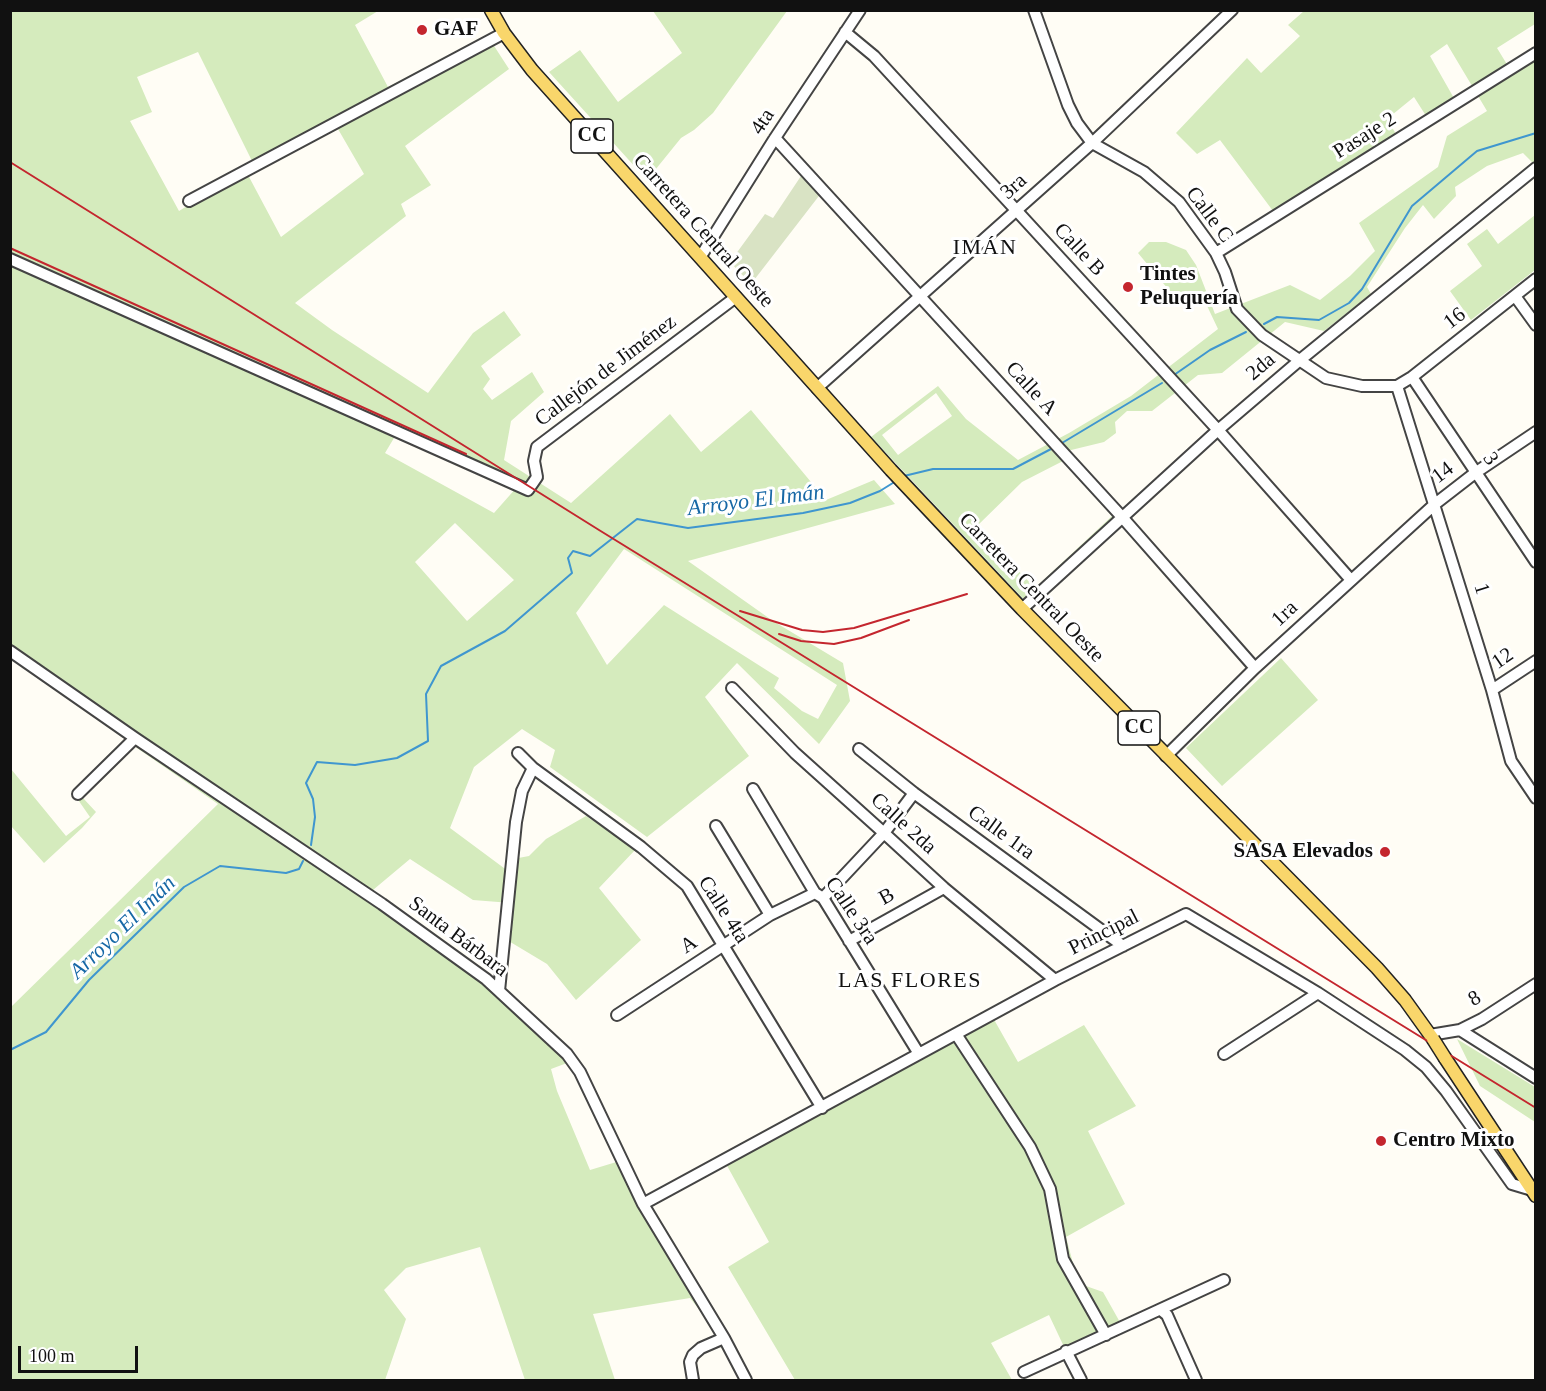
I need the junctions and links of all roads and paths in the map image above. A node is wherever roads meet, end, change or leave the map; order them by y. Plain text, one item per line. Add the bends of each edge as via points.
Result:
1 (491, 10) edge
2 (860, 10) edge
3 (1034, 10) edge
4 (1232, 10) edge
5 (845, 32) junction
6 (504, 33) junction
7 (1536, 52) edge
8 (776, 138) junction
9 (1092, 143) junction
10 (1536, 168) edge
11 (189, 201) dead end
12 (1016, 210) junction
13 (1216, 253) junction
14 (701, 256) junction
15 (10, 259) edge
16 (1536, 279) edge
17 (1515, 296) junction
18 (736, 297) junction
19 (920, 297) junction
20 (1536, 325) edge
21 (1300, 360) junction
22 (1412, 377) junction
23 (1397, 386) junction
24 (818, 388) junction
25 (1218, 429) junction
26 (1536, 432) edge
27 (1475, 473) junction
28 (1434, 504) junction
29 (1122, 517) junction
30 (1536, 562) edge
31 (1351, 580) junction
32 (1022, 609) junction
33 (10, 651) edge
34 (1536, 661) edge
35 (1255, 668) junction
36 (732, 688) dead end
37 (1492, 690) junction
38 (135, 738) junction
39 (859, 749) dead end
40 (518, 753) dead end
41 (1166, 756) junction
42 (533, 768) junction
43 (753, 789) dead end
44 (914, 793) junction
45 (78, 794) dead end
46 (1536, 798) edge
47 (716, 826) dead end
48 (884, 833) junction
49 (944, 888) junction
50 (819, 895) junction
51 (770, 915) junction
52 (849, 941) junction
53 (724, 945) junction
54 (1123, 945) junction
55 (1055, 980) junction
56 (1536, 984) edge
57 (499, 992) junction
58 (1318, 993) junction
59 (617, 1015) dead end
60 (1460, 1030) junction
61 (956, 1034) junction
62 (1431, 1037) junction
63 (919, 1054) junction
64 (1224, 1054) dead end
65 (1536, 1078) edge
66 (822, 1108) junction
67 (1534, 1193) edge
68 (644, 1204) junction
69 (1224, 1280) dead end
70 (1161, 1310) junction
71 (1106, 1335) junction
72 (724, 1338) junction
73 (1066, 1351) junction
74 (1024, 1372) dead end
75 (693, 1380) edge
76 (746, 1380) edge
77 (1081, 1380) edge
78 (1196, 1380) edge

1 - 6 main road, Carretera Central Oeste / CC
2 - 5 street, 4ta
3 - 9 street, Calle C via 1068,105
4 - 9 street, 3ra
5 - 8 street, 4ta
5 - 12 street, Calle B via 874,56
6 - 11 street
6 - 14 main road, Carretera Central Oeste / CC via 543,82
7 - 13 street, Pasaje 2
8 - 14 street, 4ta
8 - 19 street, Calle A
9 - 12 street, 3ra
9 - 13 street, Calle C via 1144,172 1179,202
10 - 21 street, 2da
12 - 19 street, 3ra
12 - 25 street, Calle B
13 - 21 street, Calle C via 1237,309 1262,335
14 - 18 main road, Carretera Central Oeste / CC
15 - 18 street, Callejón de Jiménez via 528,490 537,477 537,447
16 - 17 street, 16
17 - 20 street
17 - 22 street, 16
18 - 24 main road, Carretera Central Oeste / CC
19 - 24 street, 3ra
19 - 29 street, Calle A
21 - 23 street, Calle C via 1326,378 1362,386
21 - 25 street, 2da
22 - 23 street, 16
22 - 27 street, 3
23 - 28 street, 1
24 - 32 main road, Carretera Central Oeste / CC
25 - 29 street, 2da
25 - 31 street, Calle B
26 - 27 street, 14
27 - 28 street, 14
27 - 30 street, 3
28 - 31 street, 1ra
28 - 37 street, 1
29 - 32 street, 2da
29 - 35 street, Calle A
31 - 35 street, 1ra
32 - 41 main road, Carretera Central Oeste / CC
33 - 38 street, Santa Bárbara
34 - 37 street, 12
35 - 41 street, 1ra
36 - 48 street, Calle 2da via 795,753
37 - 46 street, 1 via 1511,761
38 - 45 street
38 - 57 street, Santa Bárbara via 382,904
39 - 44 street, Calle 1ra
40 - 42 street, Calle 4ta
41 - 62 main road, Carretera Central Oeste / CC via 1377,968
42 - 53 street, Calle 4ta via 687,886
42 - 57 street via 522,791 516,822
43 - 50 street, Calle 3ra
44 - 48 street, A
44 - 54 street, Calle 1ra
47 - 51 street
48 - 49 street, Calle 2da
48 - 50 street, A
49 - 52 street, B
49 - 55 street, Calle 2da
50 - 51 street, A
50 - 52 street, Calle 3ra
51 - 53 street, A
52 - 63 street, Calle 3ra
53 - 59 street, A
53 - 66 street, Calle 4ta
54 - 55 street, Principal
54 - 58 street, Principal via 1186,914
55 - 61 street, Principal
56 - 60 street, 8
57 - 68 street, Santa Bárbara via 567,1054 580,1072
58 - 64 street
58 - 67 street, Principal via 1426,1067 1512,1184
60 - 62 street, 8
60 - 65 street
61 - 63 street, Principal
61 - 71 street via 1030,1147 1050,1189 1063,1259
62 - 67 main road, Carretera Central Oeste / CC, bridge
63 - 66 street, Principal
66 - 68 street, Principal
68 - 72 street, Santa Bárbara
69 - 70 street
70 - 71 street
70 - 78 street via 1167,1315
71 - 73 street
72 - 75 street via 693,1355
72 - 76 street, Santa Bárbara
73 - 74 street
73 - 77 street

